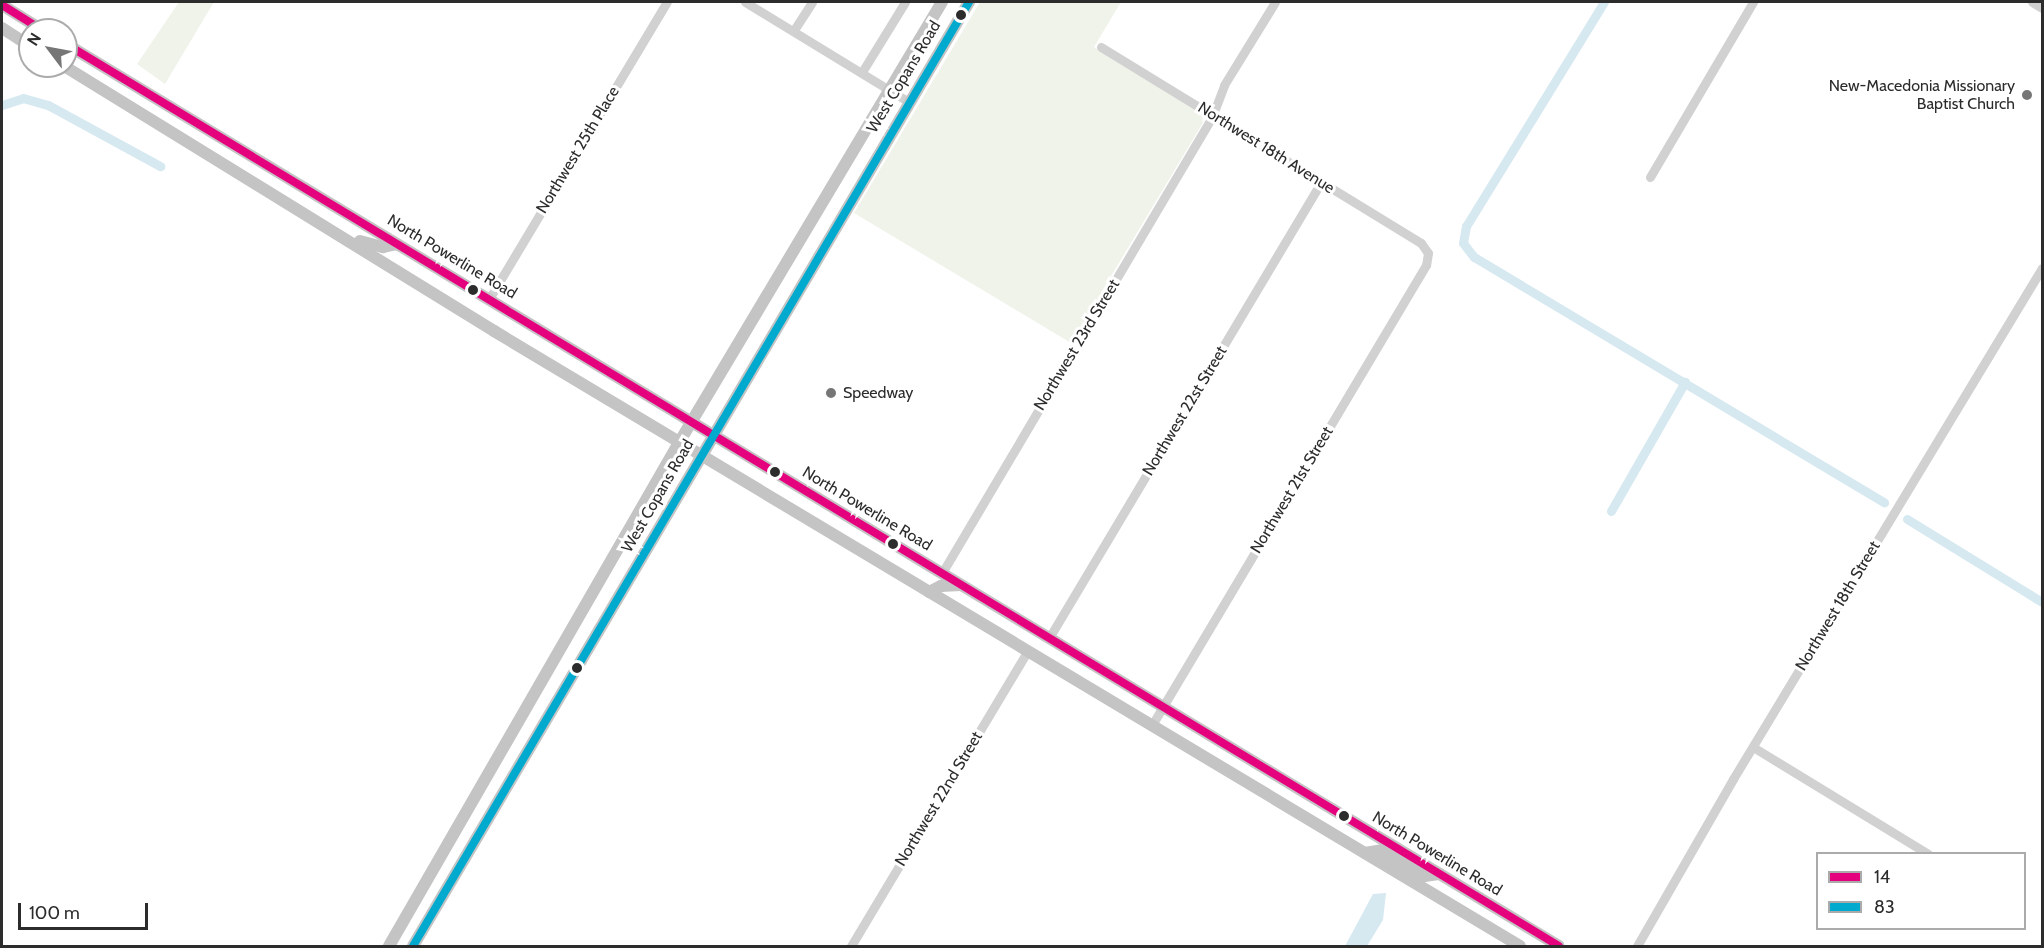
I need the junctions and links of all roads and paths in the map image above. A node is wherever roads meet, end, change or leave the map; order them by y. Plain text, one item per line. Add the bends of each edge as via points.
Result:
1 (667, 2) edge
2 (745, 2) edge
3 (812, 2) edge
4 (905, 2) edge
5 (942, 2) edge
6 (969, 2) edge
7 (1275, 2) edge
8 (1753, 2) edge
9 (2032, 2) edge
10 (2, 5) edge
11 (2043, 8) edge
12 (23, 18) edge
13 (2, 28) edge
14 (794, 30) junction
15 (18, 38) edge
16 (1101, 46) dead end
17 (78, 52) edge
18 (78, 72) edge
19 (862, 72) junction
20 (78, 75) edge
21 (119, 77) junction
22 (890, 90) junction
23 (108, 93) junction
24 (154, 98) junction
25 (909, 102) junction
26 (1212, 117) junction
27 (1650, 177) dead end
28 (1320, 184) junction
29 (344, 236) junction
30 (398, 244) junction
31 (1428, 253) joint
32 (2043, 268) edge
33 (489, 299) junction
34 (693, 421) junction
35 (713, 434) junction
36 (680, 441) junction
37 (700, 455) junction
38 (942, 573) junction
39 (963, 585) junction
40 (929, 592) junction
41 (1050, 638) junction
42 (1027, 652) junction
43 (1163, 706) junction
44 (1152, 725) junction
45 (1753, 747) junction
46 (1925, 852) edge
47 (1365, 853) junction
48 (1440, 874) junction
49 (389, 946) edge
50 (413, 946) edge
51 (851, 946) edge
52 (1520, 946) edge
53 (1558, 946) edge
54 (1637, 946) edge

1 - 33 street, Northwest 25th Place
2 - 14 street
3 - 14 street
4 - 19 street
5 - 22 main road, West Copans Road
6 - 25 main road, West Copans Road
7 - 26 street, Northwest 23rd Street via 1224,85
8 - 27 street
9 - 11 street
10 - 12 main road
13 - 15 main road
14 - 19 street
16 - 26 street, Northwest 18th Avenue
17 - 21 main road, North Powerline Road
18 - 21 main road via 103,80
19 - 22 street
20 - 23 main road
21 - 24 main road, North Powerline Road
22 - 25 street
22 - 34 main road, West Copans Road
23 - 24 main road via 128,90
23 - 29 main road
24 - 30 main road, North Powerline Road
25 - 35 main road, West Copans Road
26 - 28 street, Northwest 18th Avenue
26 - 38 street, Northwest 23rd Street
28 - 31 street, Northwest 18th Avenue via 1421,243
28 - 41 street, Northwest 22st Street
29 - 30 main road via 383,247
29 - 36 main road
30 - 33 main road, North Powerline Road
31 - 43 street, Northwest 21st Street via 1426,265
32 - 45 street, Northwest 18th Street
33 - 34 main road, North Powerline Road
34 - 35 main road, North Powerline Road
34 - 36 main road, West Copans Road
35 - 37 main road, West Copans Road
35 - 38 main road, North Powerline Road
36 - 37 main road
36 - 49 main road, West Copans Road
37 - 40 main road
37 - 50 main road, West Copans Road
38 - 39 main road, North Powerline Road
39 - 40 main road via 941,586
39 - 41 main road, North Powerline Road
40 - 42 main road
41 - 43 main road, North Powerline Road
42 - 44 main road
42 - 51 street, Northwest 22nd Street
43 - 44 street, Northwest 21st Street
43 - 48 main road, North Powerline Road
44 - 47 main road
45 - 46 street
45 - 54 street, Northwest 18th Street
47 - 48 main road via 1382,850 1425,876
47 - 52 main road
48 - 53 main road, North Powerline Road

